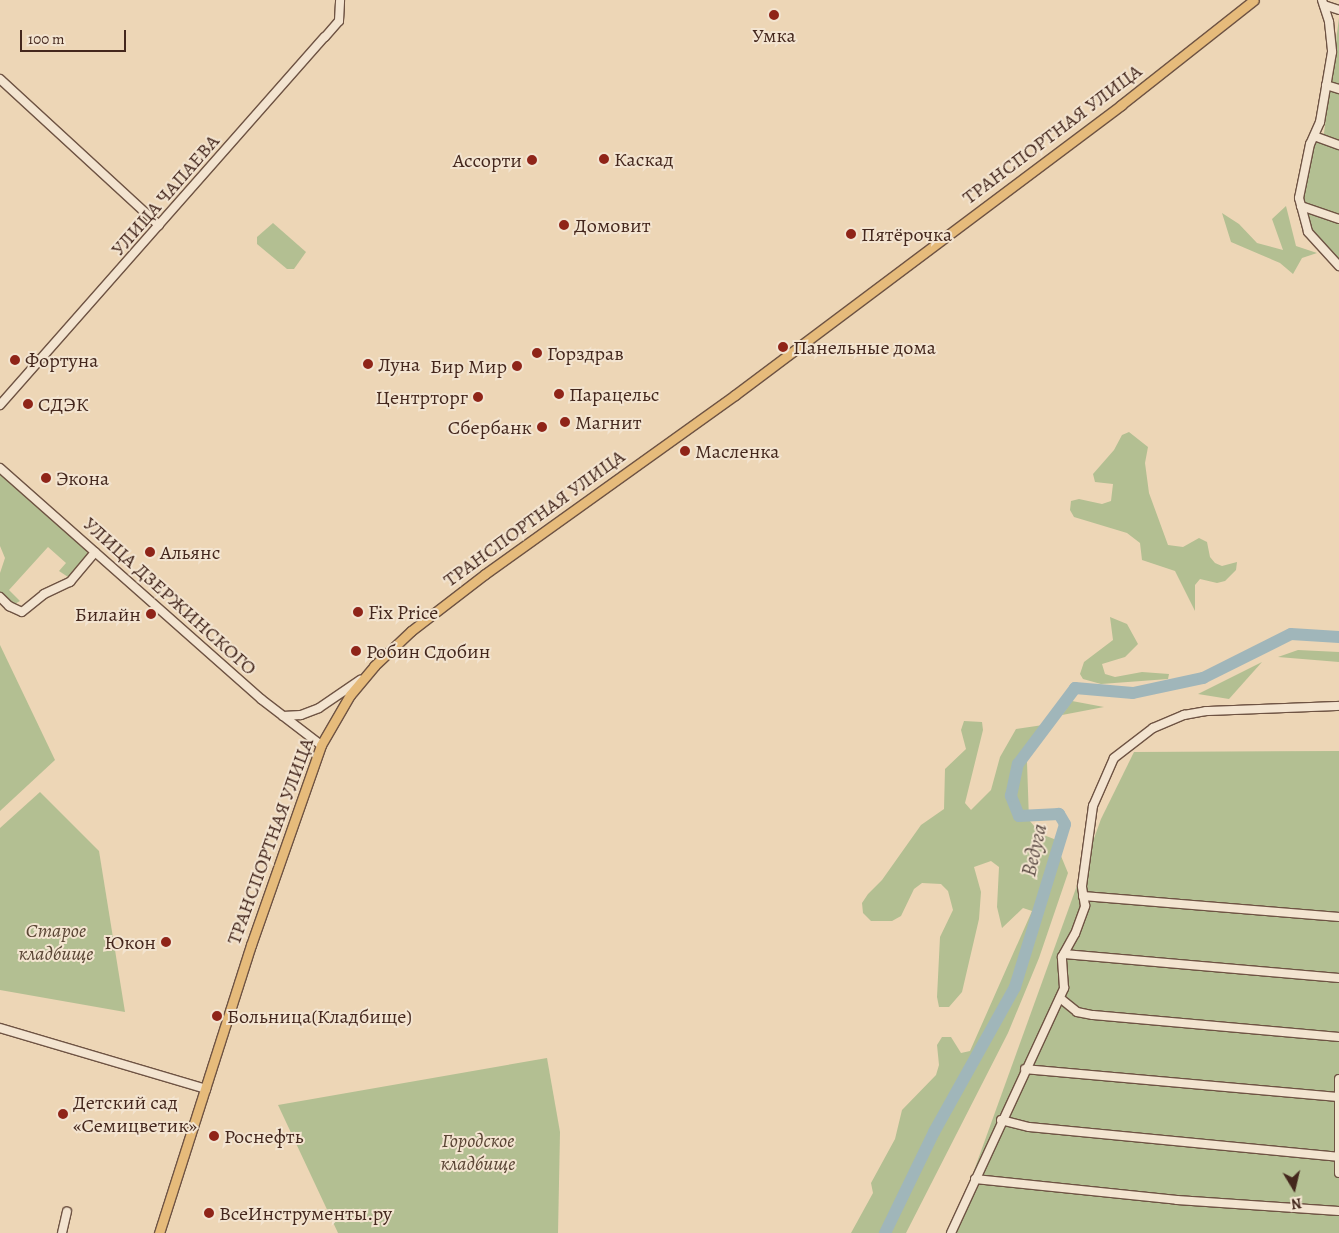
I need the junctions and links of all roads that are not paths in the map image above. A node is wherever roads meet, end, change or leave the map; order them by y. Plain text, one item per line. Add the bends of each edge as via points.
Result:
1 (340, 0) edge
2 (1254, 0) edge
3 (1323, 3) edge
4 (1339, 10) edge
5 (0, 79) edge
6 (1326, 84) junction
7 (1339, 89) edge
8 (1314, 136) junction
9 (1339, 145) edge
10 (1301, 206) junction
11 (1339, 219) edge
12 (159, 225) junction
13 (1339, 266) edge
14 (0, 404) edge
15 (0, 468) edge
16 (95, 552) junction
17 (0, 597) edge
18 (367, 675) junction
19 (1339, 706) edge
20 (283, 716) junction
21 (321, 745) junction
22 (1084, 896) junction
23 (1339, 917) edge
24 (1064, 954) junction
25 (1339, 978) edge
26 (1060, 998) junction
27 (0, 1028) edge
28 (1339, 1037) edge
29 (1025, 1069) junction
30 (1339, 1079) edge
31 (206, 1089) junction
32 (1337, 1096) junction
33 (1001, 1120) junction
34 (1338, 1157) junction
35 (1339, 1173) edge
36 (975, 1179) junction
37 (1339, 1211) edge
38 (67, 1212) dead end
39 (62, 1233) edge
40 (159, 1233) edge
41 (951, 1233) edge

1 - 12 street, УЛИЦА ЧАПАЕВА via 339,21
2 - 18 main road, ТРАНСПОРТНАЯ УЛИЦА via 1121,105 735,395 478,580 411,631
3 - 4 street
3 - 6 street via 1332,39
5 - 12 street
6 - 7 street
6 - 8 street
8 - 9 street
8 - 10 street via 1300,189
10 - 11 street
10 - 13 street via 1308,232
12 - 14 street, УЛИЦА ЧАПАЕВА
15 - 16 street, УЛИЦА ДЗЕРЖИНСКОГО
16 - 17 street via 70,582 44,594 22,612
16 - 20 street, УЛИЦА ДЗЕРЖИНСКОГО
18 - 20 street via 319,708 301,715
18 - 21 main road, ТРАНСПОРТНАЯ УЛИЦА via 350,695
19 - 22 street via 1206,711 1168,719 1131,742 1114,758 1093,806 1082,886
20 - 21 street, УЛИЦА ДЗЕРЖИНСКОГО
21 - 31 main road, ТРАНСПОРТНАЯ УЛИЦА via 251,945
22 - 23 street
22 - 24 street via 1082,919
24 - 25 street
24 - 26 street via 1060,965 1064,988
26 - 28 street via 1076,1012 1093,1015
26 - 29 street
27 - 31 street
29 - 32 street
29 - 33 street
30 - 32 street
31 - 40 main road, ТРАНСПОРТНАЯ УЛИЦА
32 - 34 street
33 - 34 street via 1029,1127
33 - 36 street
34 - 35 street
36 - 37 street via 1186,1201
36 - 41 street
38 - 39 street

